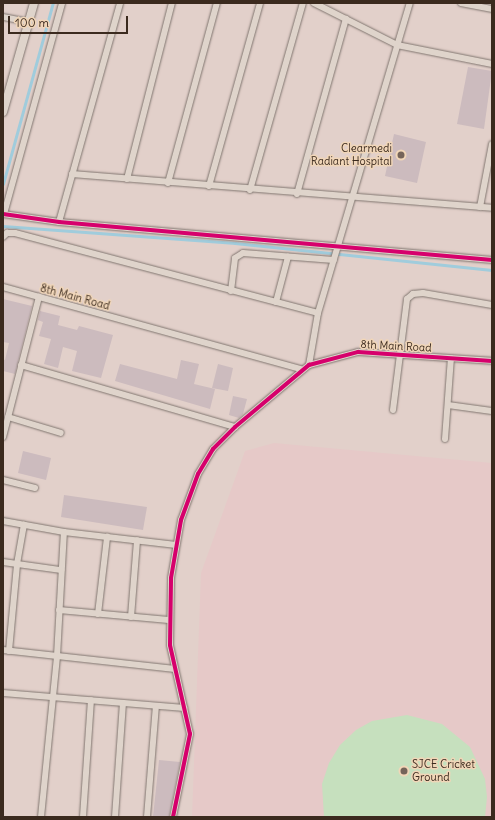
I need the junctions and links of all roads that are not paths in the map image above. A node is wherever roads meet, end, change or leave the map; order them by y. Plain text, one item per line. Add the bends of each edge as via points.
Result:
1 (34, 3) edge
2 (62, 3) edge
3 (120, 3) edge
4 (172, 3) edge
5 (217, 3) edge
6 (260, 3) edge
7 (303, 3) edge
8 (314, 3) edge
9 (410, 3) edge
10 (461, 3) edge
11 (492, 9) edge
12 (3, 17) edge
13 (346, 19) junction
14 (29, 22) junction
15 (397, 45) junction
16 (492, 64) edge
17 (3, 112) edge
18 (492, 144) edge
19 (72, 174) junction
20 (127, 179) junction
21 (168, 183) junction
22 (209, 186) junction
23 (250, 190) junction
24 (298, 194) junction
25 (352, 198) junction
26 (480, 207) junction
27 (492, 208) edge
28 (3, 214) edge
29 (59, 222) junction
30 (3, 237) edge
31 (338, 246) junction
32 (288, 257) junction
33 (334, 260) junction
34 (492, 260) edge
35 (3, 287) edge
36 (231, 291) junction
37 (39, 297) junction
38 (276, 302) junction
39 (492, 305) edge
40 (318, 313) junction
41 (399, 354) junction
42 (451, 358) junction
43 (492, 361) edge
44 (309, 364) junction
45 (22, 365) junction
46 (301, 369) junction
47 (448, 405) junction
48 (393, 410) dead end
49 (492, 411) edge
50 (8, 417) junction
51 (234, 427) junction
52 (61, 433) dead end
53 (3, 437) edge
54 (446, 439) dead end
55 (3, 480) edge
56 (36, 488) dead end
57 (3, 521) edge
58 (24, 525) junction
59 (64, 532) junction
60 (107, 537) junction
61 (137, 540) junction
62 (176, 545) junction
63 (3, 562) edge
64 (17, 564) junction
65 (61, 570) junction
66 (59, 610) junction
67 (98, 614) junction
68 (131, 617) junction
69 (169, 620) junction
70 (6, 650) edge
71 (57, 656) junction
72 (175, 669) junction
73 (3, 693) edge
74 (52, 697) junction
75 (91, 700) junction
76 (123, 703) junction
77 (156, 706) junction
78 (184, 708) junction
79 (42, 817) edge
80 (83, 817) edge
81 (115, 817) edge
82 (147, 817) edge
83 (173, 817) edge

1 - 14 street
2 - 28 street
3 - 19 street
4 - 20 street
5 - 21 street
6 - 22 street
7 - 23 street
8 - 13 street
9 - 15 street
10 - 11 street
12 - 14 street
13 - 15 street
13 - 24 street
14 - 17 street
15 - 16 street
15 - 25 street
18 - 26 street
19 - 20 street
19 - 29 street
20 - 21 street
21 - 22 street
22 - 23 street
23 - 24 street
24 - 25 street
25 - 26 street
25 - 31 street
26 - 27 street
28 - 29 street
29 - 31 street
30 - 36 street via 7,233 15,234
31 - 33 street
31 - 34 street
32 - 33 street
32 - 36 street via 243,253 238,255 235,258
32 - 38 street
33 - 40 street
35 - 37 street, 8th Main Road
36 - 38 street
37 - 45 street
37 - 46 street, 8th Main Road
38 - 40 street
39 - 41 street via 413,294 404,304
40 - 44 street
41 - 42 street, 8th Main Road
41 - 44 street, 8th Main Road via 358,352
41 - 48 street
42 - 43 street, 8th Main Road
42 - 47 street
44 - 46 street, 8th Main Road
45 - 50 street
45 - 51 street
46 - 51 street
47 - 49 street
47 - 54 street
50 - 52 street
50 - 53 street
51 - 62 street via 213,449 198,474 181,520
55 - 56 street
57 - 58 street
58 - 59 street
58 - 64 street
59 - 60 street
59 - 65 street
60 - 61 street
60 - 67 street
61 - 62 street
61 - 68 street
62 - 69 street
63 - 64 street
64 - 65 street
64 - 70 street
65 - 66 street
66 - 67 street
66 - 71 street
67 - 68 street
68 - 69 street
69 - 72 street
70 - 71 street
71 - 72 street
71 - 74 street
72 - 78 street
73 - 74 street
74 - 75 street
74 - 79 street
75 - 76 street
75 - 80 street
76 - 77 street
76 - 81 street
77 - 78 street
77 - 82 street
78 - 83 street via 190,734

